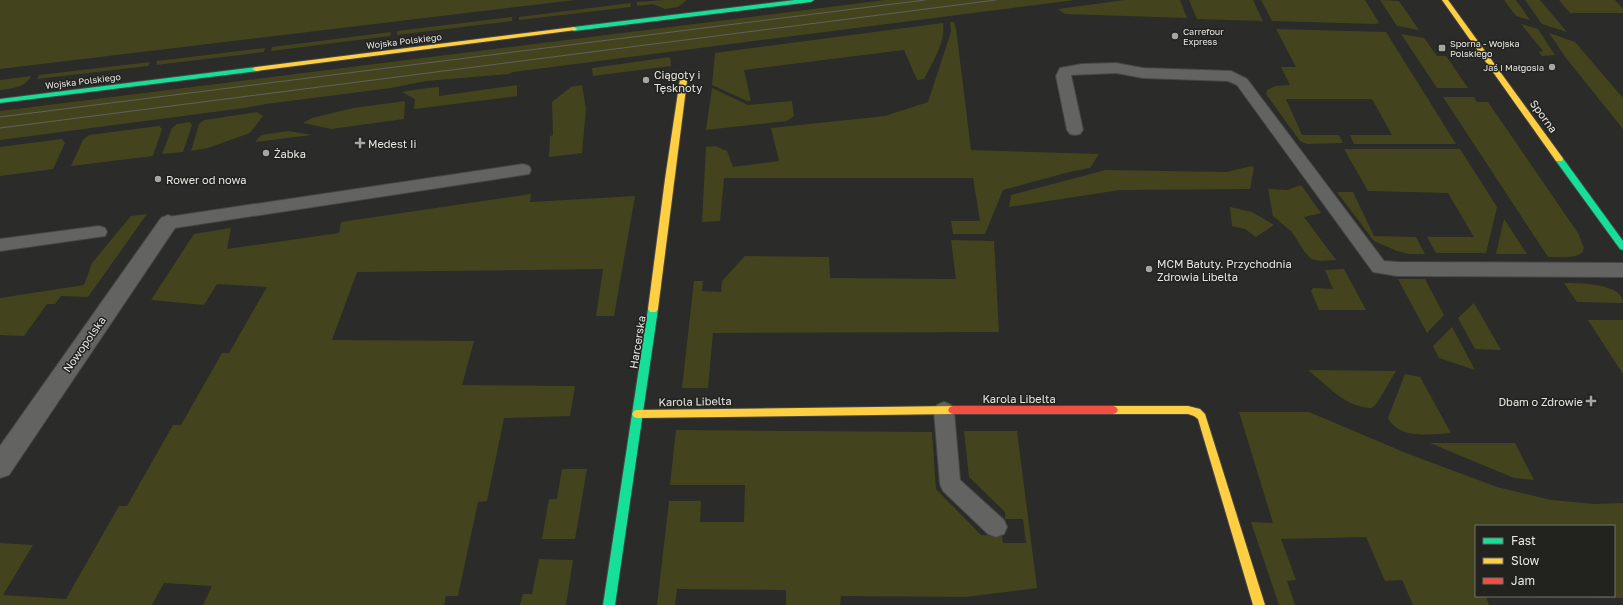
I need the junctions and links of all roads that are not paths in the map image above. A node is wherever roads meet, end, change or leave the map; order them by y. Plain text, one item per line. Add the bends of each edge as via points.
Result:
1 (811, 0) edge
2 (1445, 0) edge
3 (683, 81) dead end
4 (0, 101) edge
5 (1075, 130) dead end
6 (523, 170) dead end
7 (168, 223) joint
8 (99, 232) dead end
9 (0, 245) edge
10 (1623, 247) edge
11 (1623, 270) edge
12 (944, 411) junction
13 (637, 414) junction
14 (0, 466) edge
15 (996, 527) dead end
16 (609, 605) edge
17 (1259, 605) edge

1 - 4 street, Wojska Polskiego
2 - 10 street, Sporna
3 - 13 street, Harcerska via 650,336
5 - 11 lane via 1065,71 1116,68 1143,73 1231,76 1242,82 1379,267
6 - 7 lane
7 - 14 street, Nowopolska
8 - 9 lane
12 - 13 street, Karola Libelta
12 - 15 lane via 950,484
12 - 17 street, Karola Libelta via 1014,409 1197,412 1202,417
13 - 16 street, Harcerska

